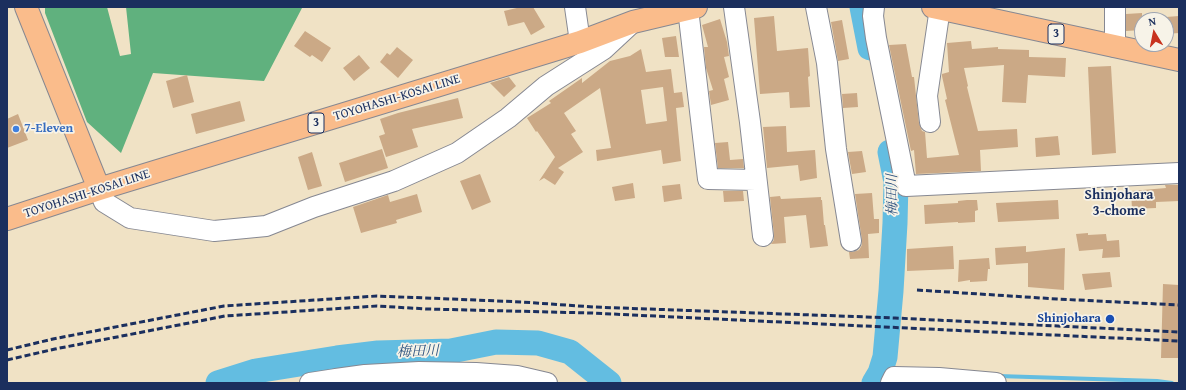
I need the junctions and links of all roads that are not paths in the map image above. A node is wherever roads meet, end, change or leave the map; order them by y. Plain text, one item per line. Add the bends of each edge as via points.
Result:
1 (26, 7) edge
2 (575, 7) edge
3 (734, 7) edge
4 (816, 7) edge
5 (874, 7) edge
6 (1115, 7) edge
7 (692, 8) edge
8 (937, 8) edge
9 (638, 16) edge
10 (580, 42) junction
11 (1115, 47) junction
12 (1179, 60) edge
13 (930, 122) dead end
14 (1179, 173) edge
15 (756, 180) junction
16 (99, 189) junction
17 (7, 220) edge
18 (763, 236) dead end
19 (851, 241) dead end
20 (336, 381) edge
21 (939, 381) edge
22 (310, 383) edge
23 (547, 383) edge
24 (891, 383) edge
25 (996, 383) edge

1 - 16 main road
2 - 10 street
3 - 15 street
4 - 19 street via 827,63 836,149
5 - 14 street via 876,38 906,186
6 - 11 street
7 - 9 main road, TOYOHASHI-KOSAI LINE / 3
7 - 15 street via 708,179
8 - 11 main road, 3
8 - 13 street via 927,96
9 - 10 main road, TOYOHASHI-KOSAI LINE / 3
9 - 16 street via 604,49 546,86 508,118 457,153 394,181 314,207 266,226 214,231 130,218 104,202
10 - 16 main road, TOYOHASHI-KOSAI LINE / 3
11 - 12 main road, 3
15 - 18 street
16 - 17 main road, TOYOHASHI-KOSAI LINE / 3
20 - 22 street
20 - 23 street via 365,375 419,372 517,376
21 - 24 street via 894,377
21 - 25 street

